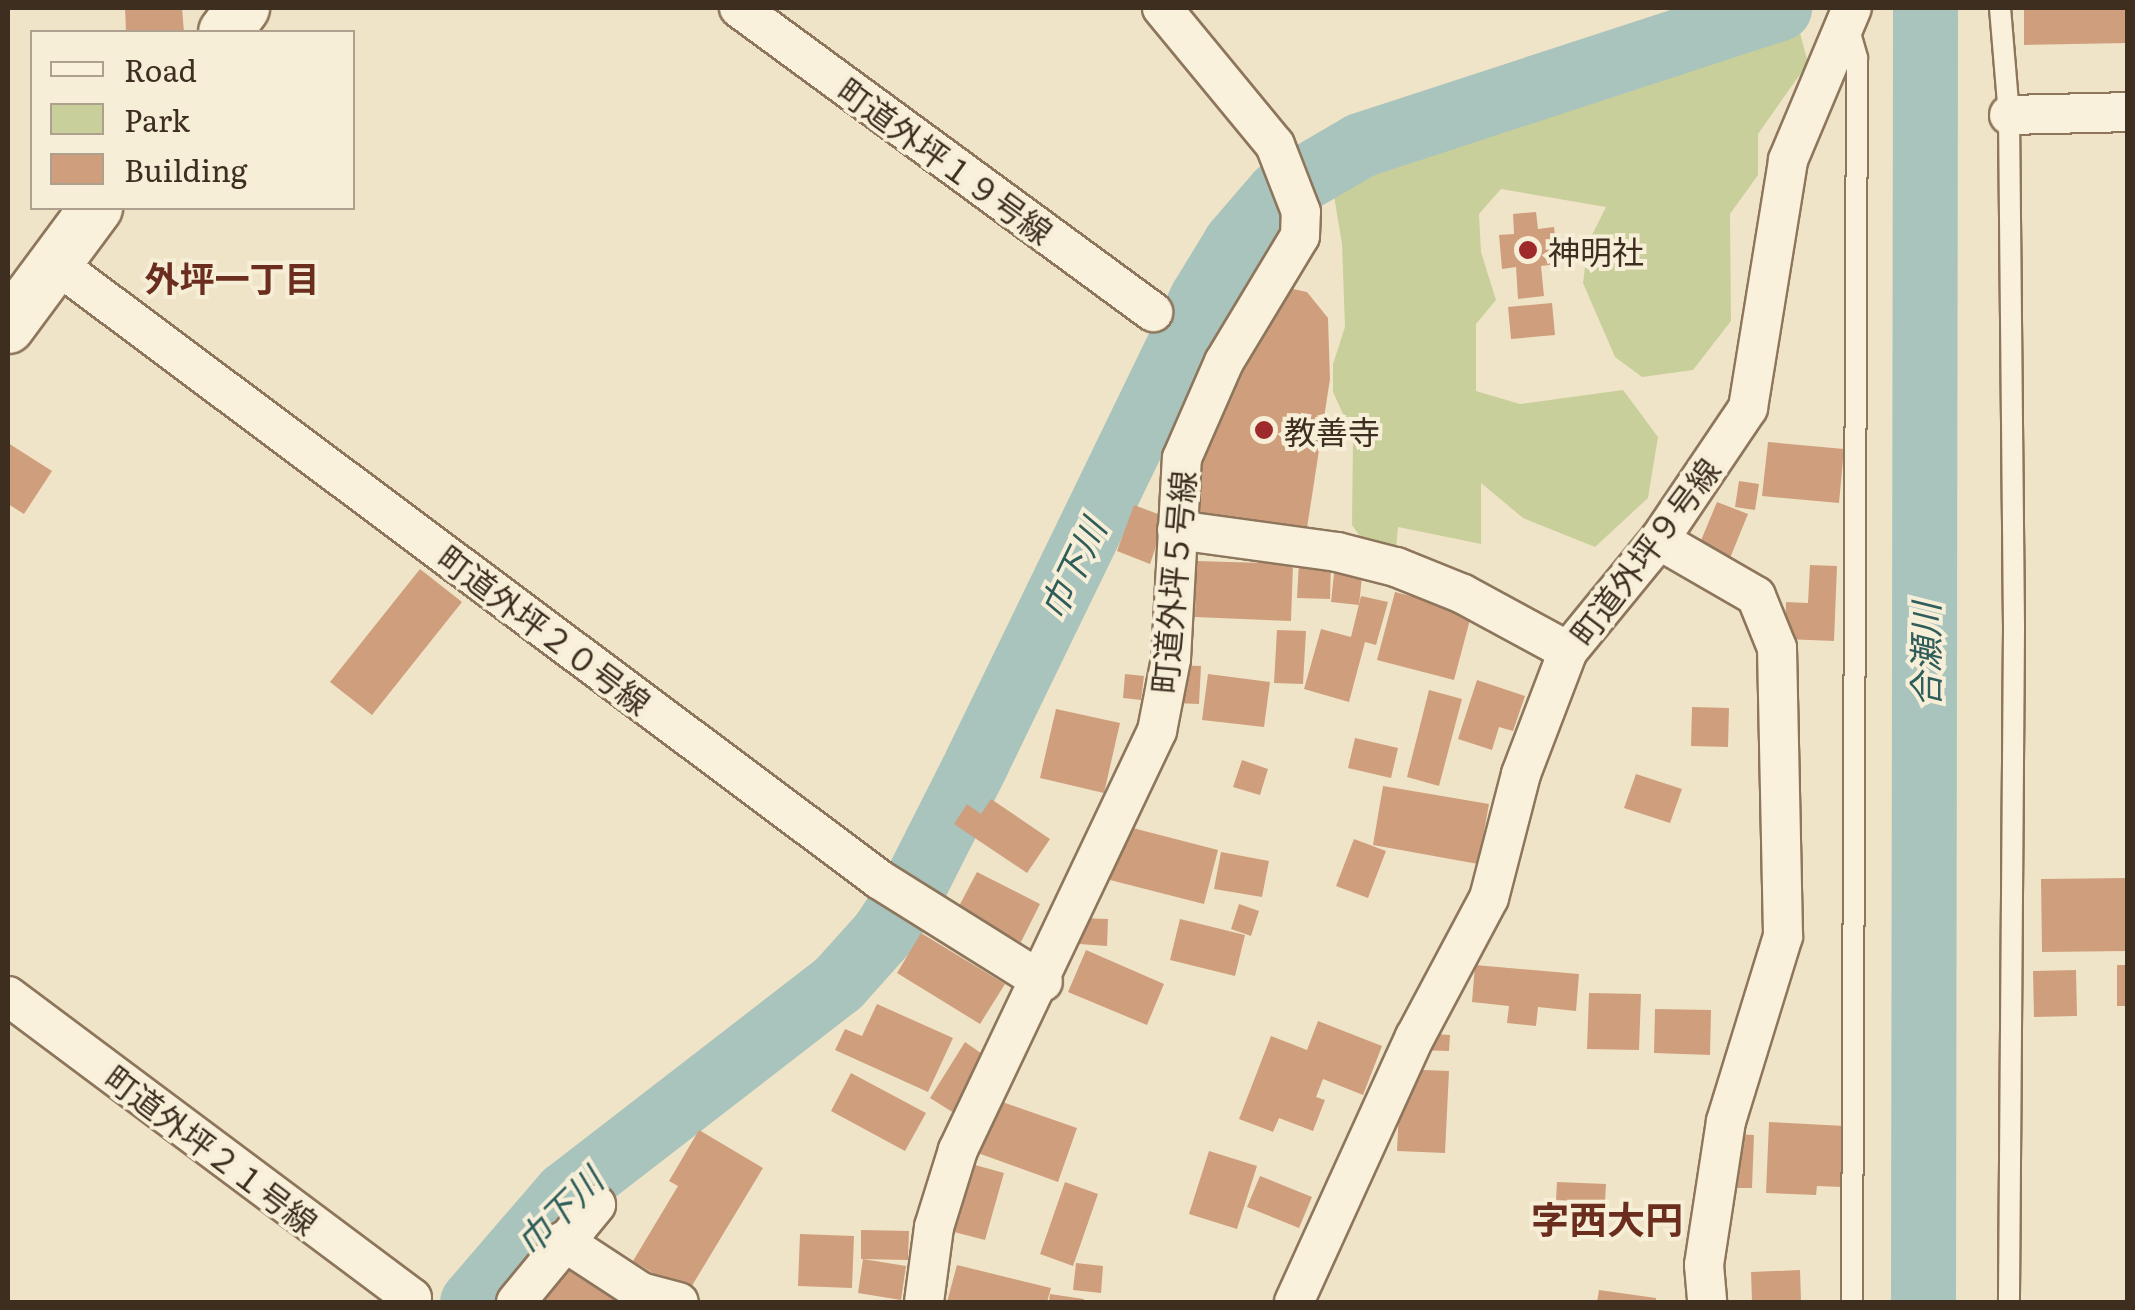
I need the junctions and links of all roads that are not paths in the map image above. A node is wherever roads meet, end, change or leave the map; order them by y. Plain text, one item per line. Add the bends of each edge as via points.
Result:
1 (244, 8) edge
2 (739, 8) edge
3 (1162, 8) edge
4 (2000, 8) edge
5 (1850, 17) edge
6 (227, 30) edge
7 (2128, 112) edge
8 (2009, 115) junction
9 (95, 210) edge
10 (56, 262) junction
11 (1152, 312) dead end
12 (8, 327) edge
13 (1177, 530) junction
14 (1659, 540) junction
15 (1568, 651) junction
16 (1043, 982) junction
17 (8, 996) edge
18 (596, 1205) dead end
19 (563, 1241) junction
20 (409, 1302) edge
21 (516, 1302) edge
22 (678, 1302) edge
23 (924, 1302) edge
24 (1294, 1302) edge
25 (1707, 1302) edge
26 (1852, 1302) edge
27 (2009, 1302) edge

1 - 6 main road
2 - 11 street, 町道外坪１９号線
3 - 13 street, 町道外坪５号線 via 1216,66 1280,160 1301,212 1297,243 1200,410 1182,458
4 - 8 lane
5 - 14 street, 町道外坪９号線 via 1788,160 1748,408
5 - 26 lane via 1857,58
7 - 8 street
8 - 27 lane
9 - 10 main road
10 - 12 main road
10 - 16 street, 町道外坪２０号線 via 880,880
13 - 15 street via 1396,567 1463,594
13 - 16 street, 町道外坪５号線 via 1172,659 1156,731
14 - 15 street, 町道外坪９号線
14 - 25 street via 1756,596 1777,648 1783,936 1726,1121 1704,1265
15 - 24 street, 町道外坪９号線 via 1521,774 1489,898 1415,1037
16 - 23 street, 町道外坪５号線 via 958,1150 934,1226
17 - 20 street, 町道外坪２１号線
18 - 19 street
19 - 21 street
19 - 22 street via 641,1292

